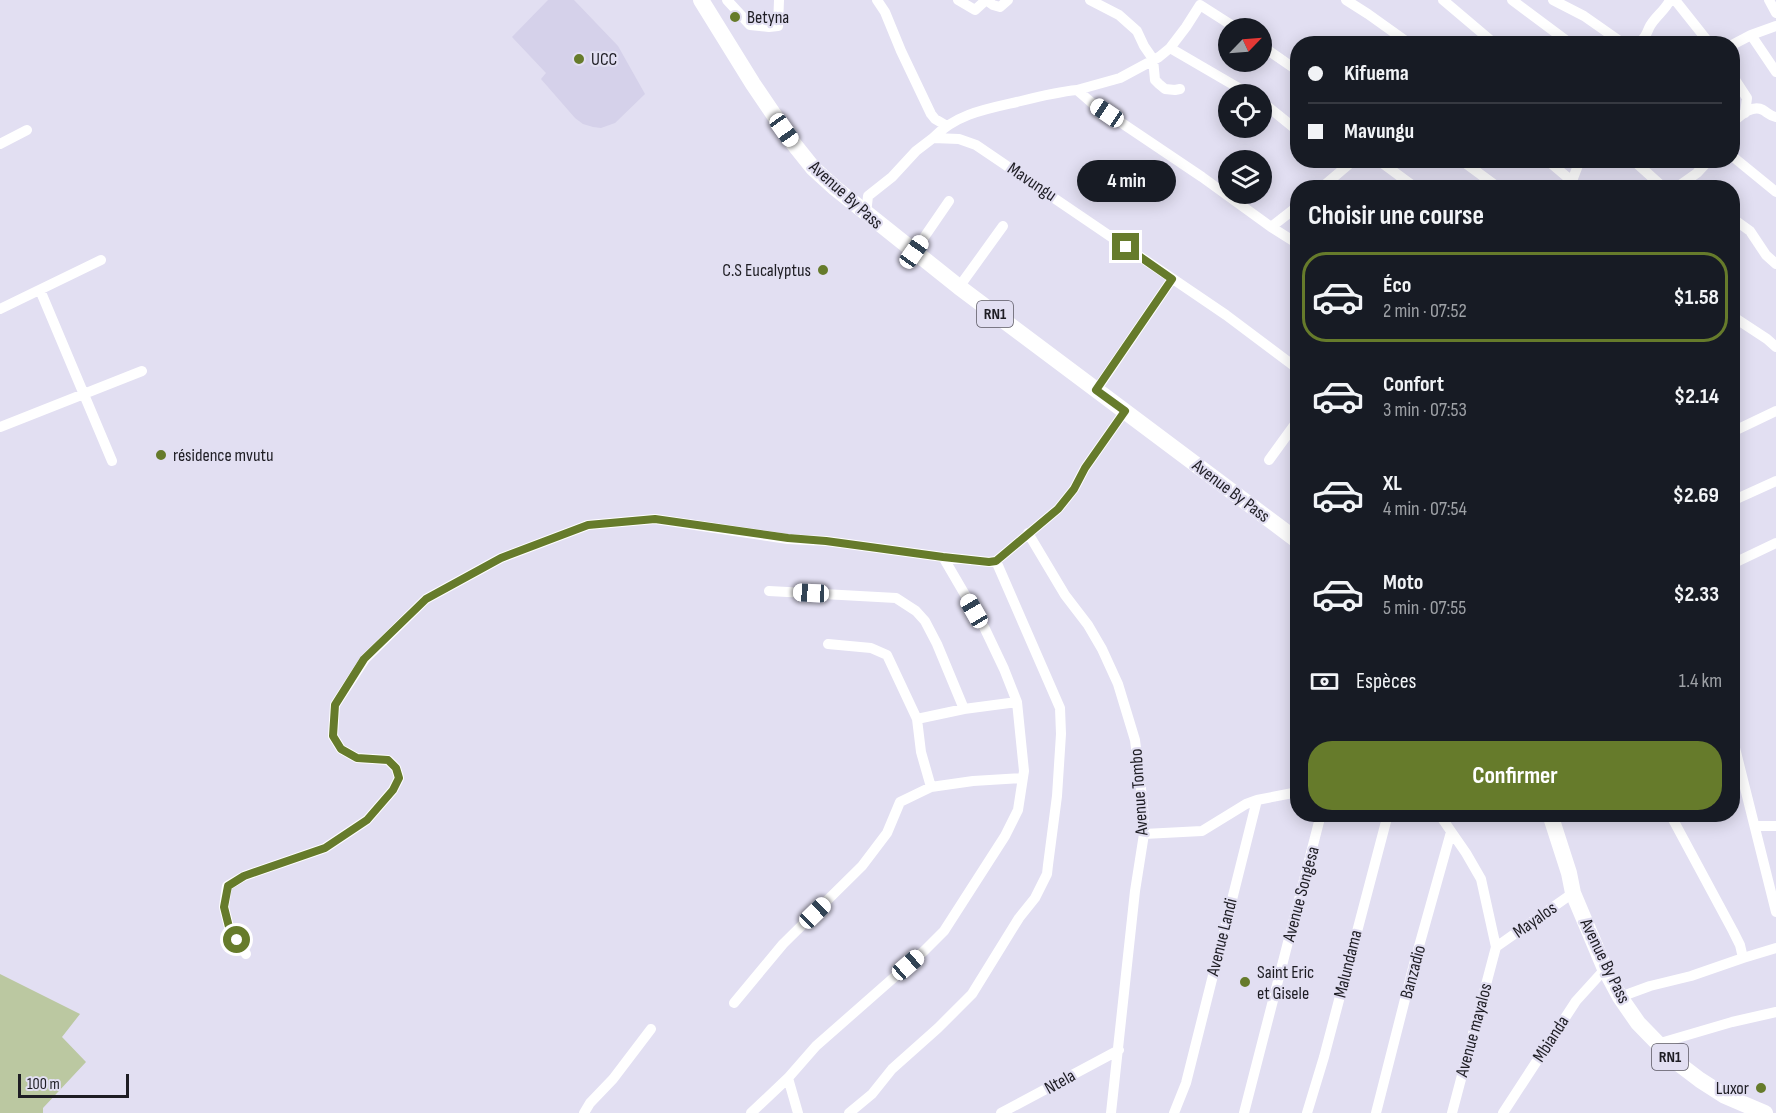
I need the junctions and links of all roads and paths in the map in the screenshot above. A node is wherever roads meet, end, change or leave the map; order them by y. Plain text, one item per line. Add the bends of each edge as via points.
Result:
1 (702, 0) edge
2 (727, 0) edge
3 (779, 0) edge
4 (877, 0) edge
5 (958, 0) edge
6 (986, 0) edge
7 (1008, 0) edge
8 (1090, 0) edge
9 (1346, 0) edge
10 (1443, 0) edge
11 (1512, 0) edge
12 (1553, 0) edge
13 (1670, 0) edge
14 (1675, 0) edge
15 (1768, 0) edge
16 (1202, 2) edge
17 (1776, 13) edge
18 (1223, 18) edge
19 (1776, 26) edge
20 (1750, 35) junction
21 (1399, 36) edge
22 (1486, 36) edge
23 (1560, 36) edge
24 (1613, 36) edge
25 (1646, 36) edge
26 (1704, 36) edge
27 (1740, 41) edge
28 (1170, 48) junction
29 (1272, 53) edge
30 (1153, 59) junction
31 (1290, 65) edge
32 (1776, 72) edge
33 (1232, 84) edge
34 (1740, 87) edge
35 (1180, 88) dead end
36 (1077, 90) junction
37 (1272, 110) edge
38 (1745, 113) junction
39 (1740, 117) edge
40 (1776, 117) edge
41 (1290, 125) edge
42 (947, 126) junction
43 (27, 130) dead end
44 (933, 138) junction
45 (0, 144) edge
46 (1740, 163) edge
47 (1345, 168) edge
48 (1388, 168) edge
49 (1472, 168) edge
50 (1555, 168) edge
51 (1643, 168) edge
52 (1702, 168) edge
53 (1330, 180) edge
54 (1405, 180) edge
55 (1487, 180) edge
56 (1567, 180) edge
57 (1655, 180) edge
58 (1688, 180) edge
59 (1776, 192) edge
60 (949, 201) dead end
61 (1290, 212) edge
62 (866, 214) junction
63 (1740, 224) edge
64 (1003, 226) dead end
65 (1271, 227) junction
66 (1290, 239) edge
67 (914, 252) junction
68 (101, 260) dead end
69 (1776, 264) edge
70 (1172, 279) junction
71 (959, 287) junction
72 (40, 290) junction
73 (0, 309) edge
74 (1740, 322) edge
75 (1776, 347) edge
76 (1290, 363) edge
77 (142, 371) dead end
78 (1096, 390) junction
79 (84, 395) junction
80 (1125, 411) junction
81 (1776, 411) edge
82 (0, 427) edge
83 (1740, 428) edge
84 (1290, 431) edge
85 (1269, 460) dead end
86 (111, 461) dead end
87 (1776, 481) edge
88 (1740, 497) edge
89 (1290, 529) edge
90 (1028, 533) junction
91 (1776, 543) edge
92 (943, 557) junction
93 (1740, 560) edge
94 (996, 561) junction
95 (769, 591) dead end
96 (828, 644) dead end
97 (1017, 702) junction
98 (964, 709) junction
99 (917, 719) junction
100 (1740, 766) edge
101 (1023, 778) junction
102 (931, 787) junction
103 (1290, 794) edge
104 (1257, 800) junction
105 (1319, 822) edge
106 (1386, 822) edge
107 (1444, 822) edge
108 (1553, 822) edge
109 (1674, 822) edge
110 (1756, 826) junction
111 (1776, 826) edge
112 (1451, 832) junction
113 (1144, 834) junction
114 (1573, 893) junction
115 (1776, 912) edge
116 (1496, 946) junction
117 (1775, 951) edge
118 (246, 954) dead end
119 (1743, 958) junction
120 (1605, 969) junction
121 (1620, 997) junction
122 (734, 1003) dead end
123 (1776, 1012) edge
124 (651, 1029) dead end
125 (1657, 1044) junction
126 (1119, 1050) junction
127 (788, 1077) junction
128 (584, 1113) edge
129 (751, 1113) edge
130 (798, 1113) edge
131 (849, 1113) edge
132 (1001, 1113) edge
133 (1111, 1113) edge
134 (1174, 1113) edge
135 (1244, 1113) edge
136 (1307, 1113) edge
137 (1376, 1113) edge
138 (1452, 1113) edge
139 (1503, 1113) edge
140 (1765, 1113) edge

1 - 62 highway, Avenue By Pass / RN1 via 793,143 813,168
2 - 3 street via 750,25 769,27 778,26
4 - 42 street via 930,114
5 - 6 street via 975,10
6 - 7 street via 1000,7
8 - 30 street via 1130,24
9 - 21 street
10 - 22 street
11 - 23 street
12 - 24 street
13 - 25 street
14 - 26 street
15 - 17 street
16 - 18 street
16 - 28 street
19 - 20 street
20 - 27 street
20 - 32 street
28 - 30 street
28 - 33 street
29 - 31 street
30 - 35 street via 1155,80 1165,88
30 - 36 street via 1120,78
34 - 38 street via 1747,98
36 - 42 street via 977,111
36 - 65 street
37 - 41 street
38 - 39 street
38 - 40 street via 1756,108
42 - 44 street
43 - 45 street
44 - 62 street via 868,196
44 - 70 street, Mavungu via 959,139 976,145
46 - 59 street
47 - 53 street
48 - 54 street
49 - 55 street
50 - 56 street
51 - 57 street
52 - 58 street
60 - 67 street
61 - 65 street
62 - 67 highway, Avenue By Pass / RN1
63 - 69 street
64 - 71 street
65 - 66 street
67 - 71 highway, Avenue By Pass / RN1
68 - 72 street
70 - 76 street, Mavungu
70 - 78 street
71 - 78 highway, Avenue By Pass / RN1
72 - 73 street
72 - 79 street
74 - 75 street
77 - 79 street
78 - 80 highway, Avenue By Pass / RN1
79 - 82 street
79 - 86 street
80 - 89 highway, Avenue By Pass / RN1
80 - 90 street via 1074,489 1052,515
81 - 83 street
84 - 85 street
87 - 88 street
90 - 94 street
90 - 113 street, Avenue Tombo via 1088,625 1118,684 1135,740
91 - 93 street
92 - 94 street
92 - 97 street via 985,629
92 - 118 street via 648,519 588,525 501,558 426,599 364,659 335,705 333,736 341,749 357,758 388,760 399,778 393,790 367,820 325,848 244,876 228,886 224,907 229,927
94 - 131 street via 1060,708 1057,796 1047,874 972,994
95 - 98 street via 896,598 925,621
96 - 99 street via 871,648 887,655
97 - 98 street
97 - 101 street
98 - 99 street
99 - 102 street
100 - 110 street
101 - 102 street
101 - 127 street via 1018,810 1005,836 944,931 816,1046
102 - 122 street via 900,802 887,833 862,866 783,944
103 - 104 street
104 - 113 street via 1202,831
104 - 134 street, Avenue Landi via 1186,1083
105 - 135 street, Avenue Songesa
106 - 136 street, Malundama
107 - 112 street
108 - 114 highway, Avenue By Pass / RN1
109 - 119 street via 1733,931
110 - 111 street
110 - 115 street
112 - 116 street via 1481,879
112 - 137 street, Banzadio
113 - 126 street, Avenue Tombo
114 - 116 street, Mayalos
114 - 120 highway, Avenue By Pass / RN1
116 - 138 street, Avenue mayalos
117 - 119 street
119 - 121 street
120 - 121 highway, Avenue By Pass / RN1
120 - 139 street, Mbianda via 1576,1001
121 - 125 highway, Avenue By Pass / RN1
123 - 125 street
124 - 128 street
125 - 140 highway, Avenue By Pass / RN1 via 1725,1096
126 - 132 street, Ntela
126 - 133 street, Avenue Tombo
127 - 129 street
127 - 130 street

